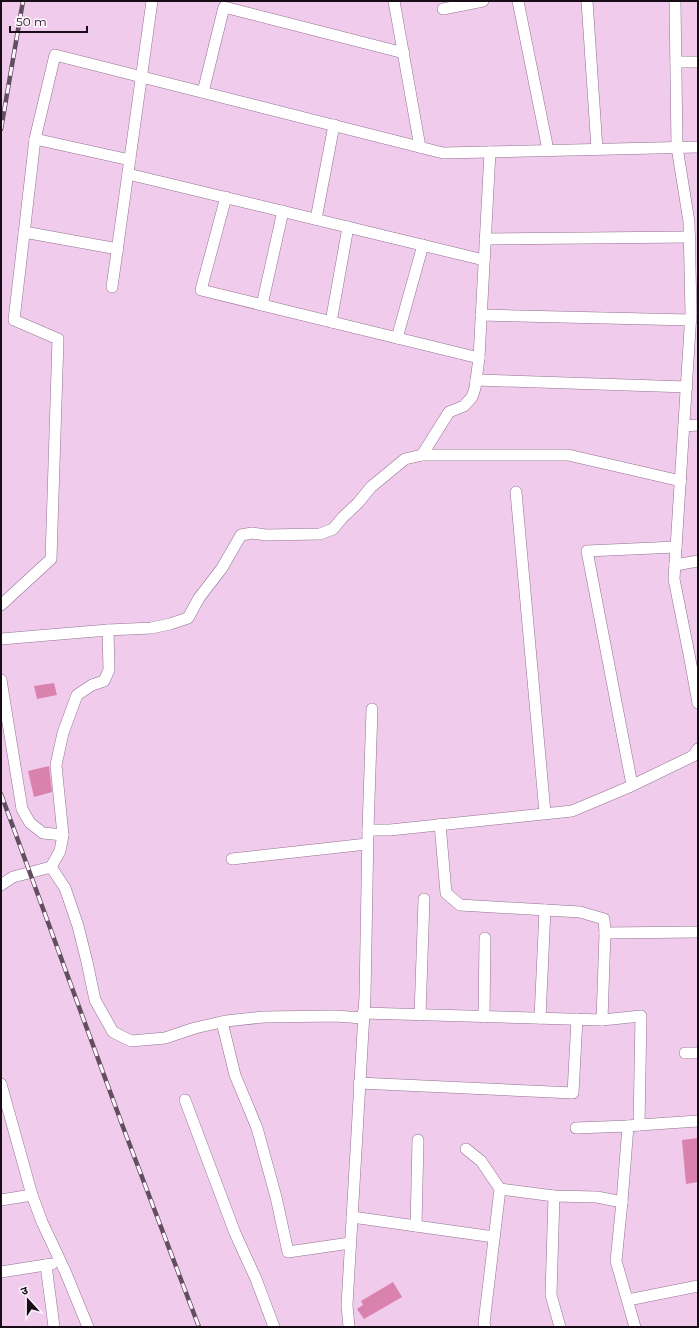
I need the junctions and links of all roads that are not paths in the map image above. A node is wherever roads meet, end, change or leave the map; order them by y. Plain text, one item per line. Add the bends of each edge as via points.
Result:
1 (152, 1) edge
2 (394, 1) edge
3 (483, 1) edge
4 (518, 1) edge
5 (587, 1) edge
6 (675, 1) edge
7 (443, 9) dead end
8 (404, 53) junction
9 (676, 62) junction
10 (698, 62) edge
11 (142, 77) junction
12 (203, 92) junction
13 (334, 125) junction
14 (34, 139) junction
15 (698, 146) edge
16 (420, 147) junction
17 (677, 147) junction
18 (597, 149) junction
19 (548, 150) junction
20 (490, 152) junction
21 (130, 160) junction
22 (128, 174) junction
23 (226, 197) junction
24 (283, 211) junction
25 (316, 219) junction
26 (348, 227) junction
27 (24, 232) junction
28 (690, 238) junction
29 (485, 239) junction
30 (423, 245) junction
31 (118, 249) junction
32 (484, 260) junction
33 (112, 287) dead end
34 (262, 305) junction
35 (481, 315) junction
36 (691, 320) junction
37 (331, 322) junction
38 (397, 338) junction
39 (693, 351) edge
40 (479, 358) junction
41 (476, 380) junction
42 (687, 387) junction
43 (698, 425) edge
44 (684, 426) junction
45 (422, 455) junction
46 (681, 481) junction
47 (516, 492) dead end
48 (676, 547) junction
49 (698, 562) edge
50 (675, 565) junction
51 (1, 605) edge
52 (108, 630) junction
53 (1, 639) edge
54 (1, 680) edge
55 (697, 690) edge
56 (698, 703) edge
57 (372, 709) dead end
58 (698, 749) edge
59 (632, 786) junction
60 (545, 813) junction
61 (440, 824) junction
62 (368, 830) junction
63 (62, 835) junction
64 (367, 844) junction
65 (232, 859) dead end
66 (52, 867) junction
67 (1, 885) edge
68 (424, 899) dead end
69 (545, 910) junction
70 (698, 932) edge
71 (605, 933) junction
72 (485, 938) dead end
73 (420, 1015) junction
74 (363, 1016) junction
75 (484, 1016) junction
76 (540, 1018) junction
77 (576, 1019) junction
78 (602, 1020) junction
79 (222, 1022) junction
80 (685, 1053) dead end
81 (698, 1053) edge
82 (359, 1083) junction
83 (1, 1084) edge
84 (185, 1100) dead end
85 (698, 1121) edge
86 (634, 1125) junction
87 (576, 1128) dead end
88 (418, 1140) dead end
89 (466, 1149) dead end
90 (500, 1189) junction
91 (32, 1194) junction
92 (554, 1196) junction
93 (1, 1200) edge
94 (622, 1202) junction
95 (352, 1217) junction
96 (416, 1226) junction
97 (494, 1237) junction
98 (350, 1243) junction
99 (61, 1262) junction
100 (46, 1265) junction
101 (1, 1272) edge
102 (698, 1286) edge
103 (628, 1300) junction
104 (84, 1326) edge
105 (54, 1327) edge
106 (274, 1327) edge
107 (349, 1327) edge
108 (485, 1327) edge
109 (560, 1327) edge
110 (635, 1327) edge

1 - 11 street
2 - 8 street
3 - 7 street
4 - 19 street
5 - 18 street
6 - 9 street
8 - 12 street via 224,7
8 - 16 street
9 - 10 street
9 - 17 street
11 - 12 street
11 - 14 street via 55,55
11 - 21 street
12 - 13 street
13 - 16 street
13 - 25 street
14 - 21 street
14 - 27 street
15 - 17 street
16 - 20 street via 443,153
17 - 18 street
17 - 28 street
18 - 19 street
19 - 20 street
20 - 29 street
21 - 22 street
22 - 23 street
22 - 31 street
23 - 24 street
23 - 34 street via 201,290
24 - 25 street
24 - 34 street
25 - 26 street
26 - 30 street
26 - 37 street
27 - 31 street
27 - 51 street via 14,320 58,339 51,559
28 - 29 street
28 - 36 street
29 - 32 street
30 - 32 street
30 - 38 street
31 - 33 street
32 - 35 street
34 - 37 street
35 - 36 street
35 - 40 street
36 - 39 street
37 - 38 street
38 - 40 street
39 - 42 street
40 - 41 street
41 - 42 street
41 - 45 street via 472,397 464,406 449,412
42 - 44 street
43 - 44 street
44 - 46 street
45 - 46 street via 568,455
45 - 52 street via 405,459 371,487 333,529 320,534 241,535 188,618 151,628
46 - 48 street
47 - 60 street
48 - 50 street
48 - 59 street via 587,551
49 - 50 street
50 - 55 street via 674,579
52 - 53 street
52 - 63 street via 109,670 104,681 77,695 56,765
54 - 63 street via 22,809 30,823 43,833
55 - 56 street
57 - 62 street
58 - 59 street via 693,756
59 - 60 street via 572,811
60 - 61 street
61 - 62 street
61 - 69 street via 446,893 460,905
62 - 64 street
63 - 66 street via 60,851
64 - 65 street
64 - 74 street
66 - 67 street via 13,877
66 - 79 street via 64,888 78,926 95,1000 113,1032 131,1041 138,1041 165,1038
68 - 73 street
69 - 71 street via 580,912 604,919
69 - 76 street
70 - 71 street
71 - 78 street
72 - 75 street
73 - 74 street
73 - 75 street
74 - 79 street via 264,1017
74 - 82 street
75 - 76 street
76 - 77 street
77 - 78 street
77 - 82 street via 573,1093
78 - 86 street via 641,1016
79 - 98 street via 235,1075 257,1128 288,1252
80 - 81 street
82 - 95 street
83 - 91 street
84 - 106 street
85 - 86 street
86 - 87 street
86 - 94 street
88 - 96 street
89 - 90 street via 481,1160
90 - 92 street
90 - 97 street
91 - 93 street
91 - 99 street
92 - 94 street via 597,1197
92 - 109 street via 551,1295
94 - 103 street via 616,1260
95 - 96 street
95 - 98 street
96 - 97 street
97 - 108 street
98 - 107 street via 347,1305
99 - 100 street
99 - 104 street
100 - 101 street
100 - 105 street
102 - 103 street
103 - 110 street

